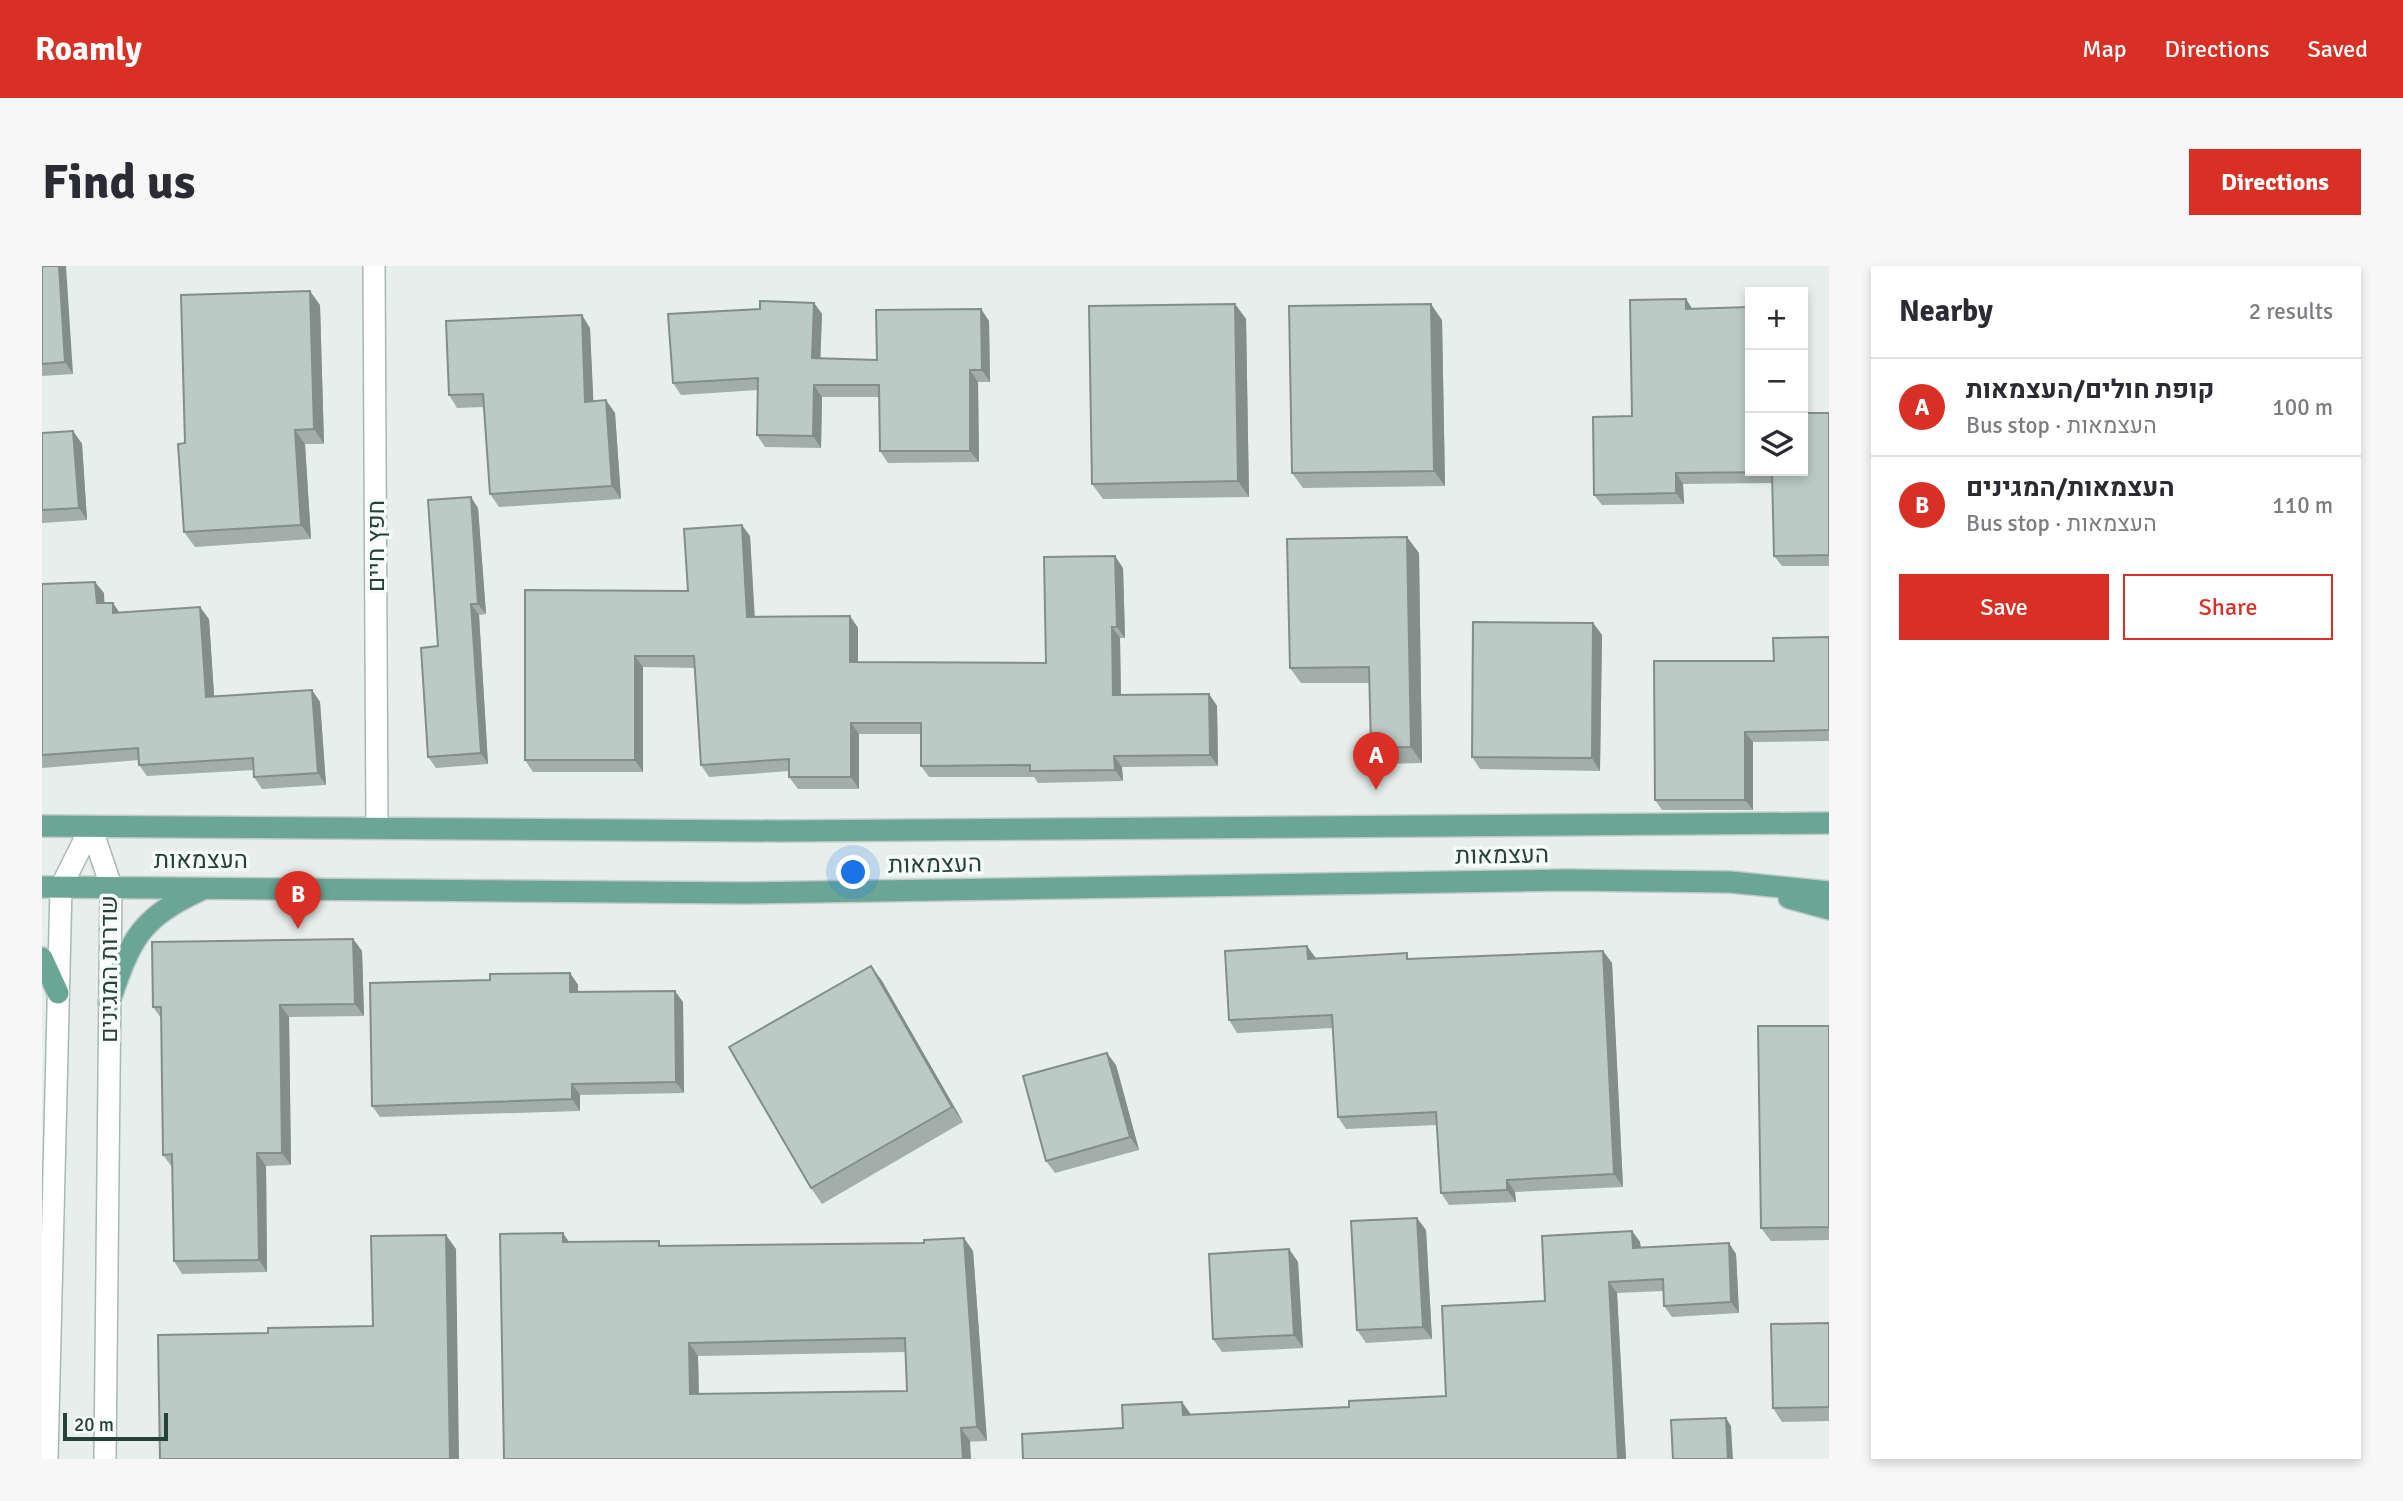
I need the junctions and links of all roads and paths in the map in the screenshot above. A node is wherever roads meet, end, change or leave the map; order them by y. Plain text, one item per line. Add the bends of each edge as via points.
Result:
1 (374, 266) edge
2 (1825, 822) edge
3 (42, 826) edge
4 (91, 827) junction
5 (377, 827) junction
6 (1730, 882) junction
7 (111, 886) junction
8 (210, 886) junction
9 (51, 887) edge
10 (1829, 892) edge
11 (1829, 909) edge
12 (42, 958) edge
13 (58, 993) junction
14 (110, 1003) junction
15 (47, 1459) edge
16 (105, 1459) edge

1 - 5 street, חפץ חיים
2 - 5 main road, העצמאות via 781,831
3 - 4 main road, העצמאות
4 - 5 main road, העצמאות
4 - 7 street, שדרות המגינים
4 - 9 street, שדרות המגינים
6 - 8 main road, העצמאות via 1568,880 746,893
6 - 10 main road, העצמאות
6 - 11 main road
7 - 8 main road, העצמאות
7 - 9 main road, העצמאות
7 - 14 street, שדרות המגינים
8 - 14 main road via 163,909 146,923 132,942
9 - 13 street, שדרות המגינים
12 - 13 main road
13 - 15 street, שדרות המגינים
14 - 16 street, שדרות המגינים

